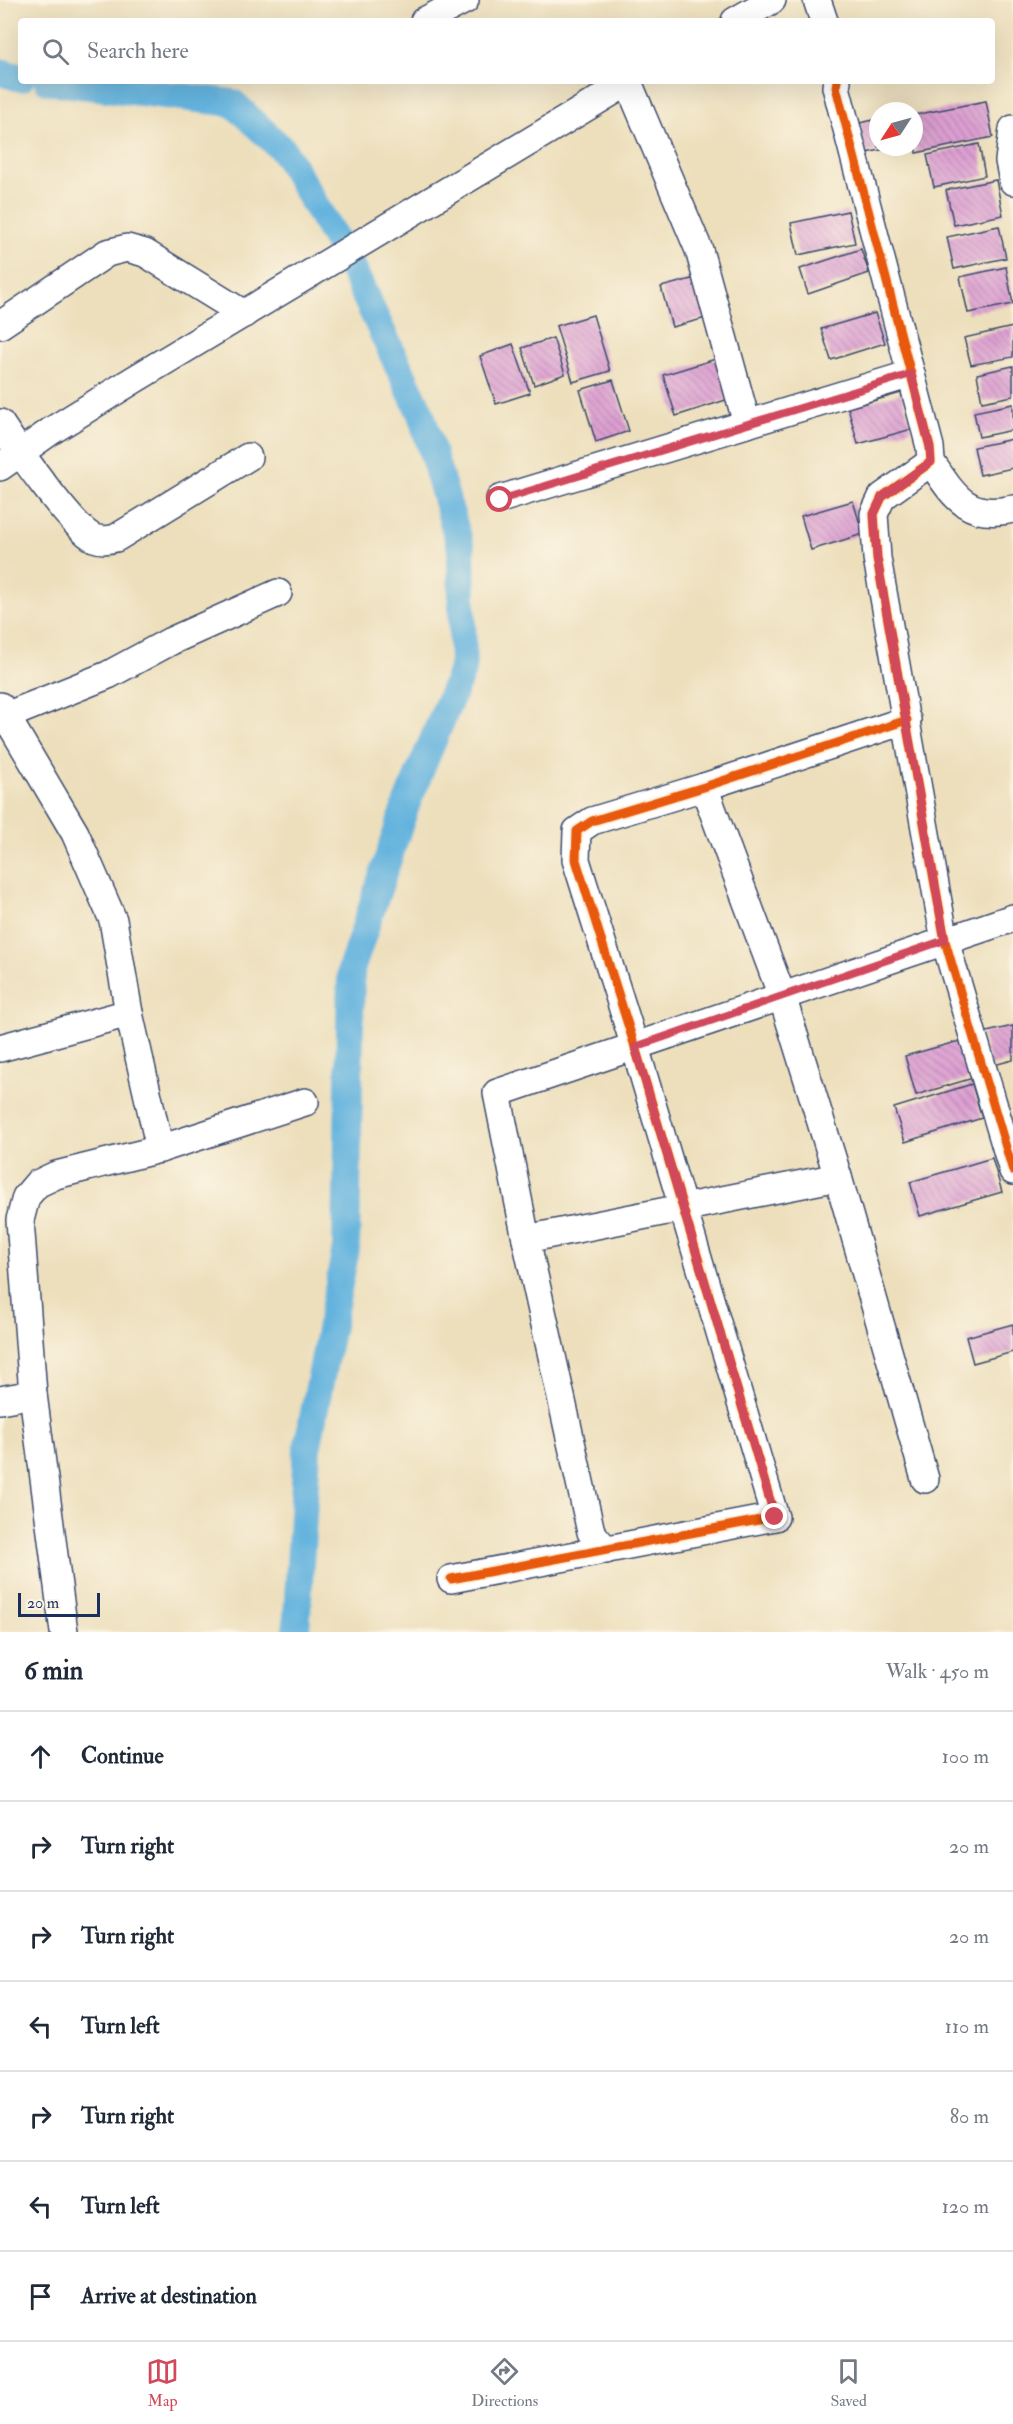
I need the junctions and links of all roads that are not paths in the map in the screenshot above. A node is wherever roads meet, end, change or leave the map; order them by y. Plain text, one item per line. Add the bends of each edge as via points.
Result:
1 (465, 0) edge
2 (772, 0) edge
3 (817, 0) edge
4 (430, 18) edge
5 (740, 18) edge
6 (823, 18) edge
7 (626, 84) edge
8 (630, 84) edge
9 (836, 84) edge
10 (1013, 129) edge
11 (1013, 181) edge
12 (244, 314) junction
13 (0, 325) edge
14 (911, 374) junction
15 (0, 423) edge
16 (747, 424) junction
17 (248, 457) dead end
18 (9, 460) edge
19 (931, 462) junction
20 (500, 500) dead end
21 (1013, 509) edge
22 (278, 593) dead end
23 (3, 711) edge
24 (907, 720) junction
25 (704, 787) junction
26 (1013, 918) edge
27 (945, 940) junction
28 (782, 996) junction
29 (129, 1013) junction
30 (635, 1047) junction
31 (0, 1048) edge
32 (305, 1102) dead end
33 (160, 1149) junction
34 (1013, 1171) edge
35 (838, 1177) junction
36 (682, 1208) junction
37 (526, 1239) junction
38 (33, 1394) junction
39 (0, 1400) edge
40 (925, 1479) dead end
41 (606, 1550) junction
42 (451, 1579) dead end
43 (64, 1632) edge

1 - 4 street
2 - 5 street
3 - 6 street
7 - 12 street
8 - 16 street via 699,250
9 - 14 street
10 - 11 street via 1009,161
12 - 13 street via 145,253 128,248 106,253
12 - 18 street
14 - 16 street
14 - 19 street
15 - 18 street
16 - 20 street
17 - 18 street via 116,538 103,541 82,530
19 - 21 street via 955,497 972,509 996,513
19 - 24 street via 882,497 874,514 877,558
22 - 23 street via 171,641 108,675
23 - 29 street via 75,833 94,873 112,920
24 - 25 street
24 - 27 street
25 - 28 street
25 - 30 street via 592,820 577,831 576,860
26 - 27 street
27 - 28 street
27 - 34 street
28 - 30 street
28 - 35 street
29 - 31 street
29 - 33 street
30 - 36 street
30 - 37 street via 497,1093
32 - 33 street
33 - 38 street via 56,1174 37,1184 26,1197 20,1220
35 - 36 street
35 - 40 street
36 - 37 street
36 - 41 street via 775,1517
37 - 41 street via 591,1532
38 - 39 street
38 - 43 street
41 - 42 street

